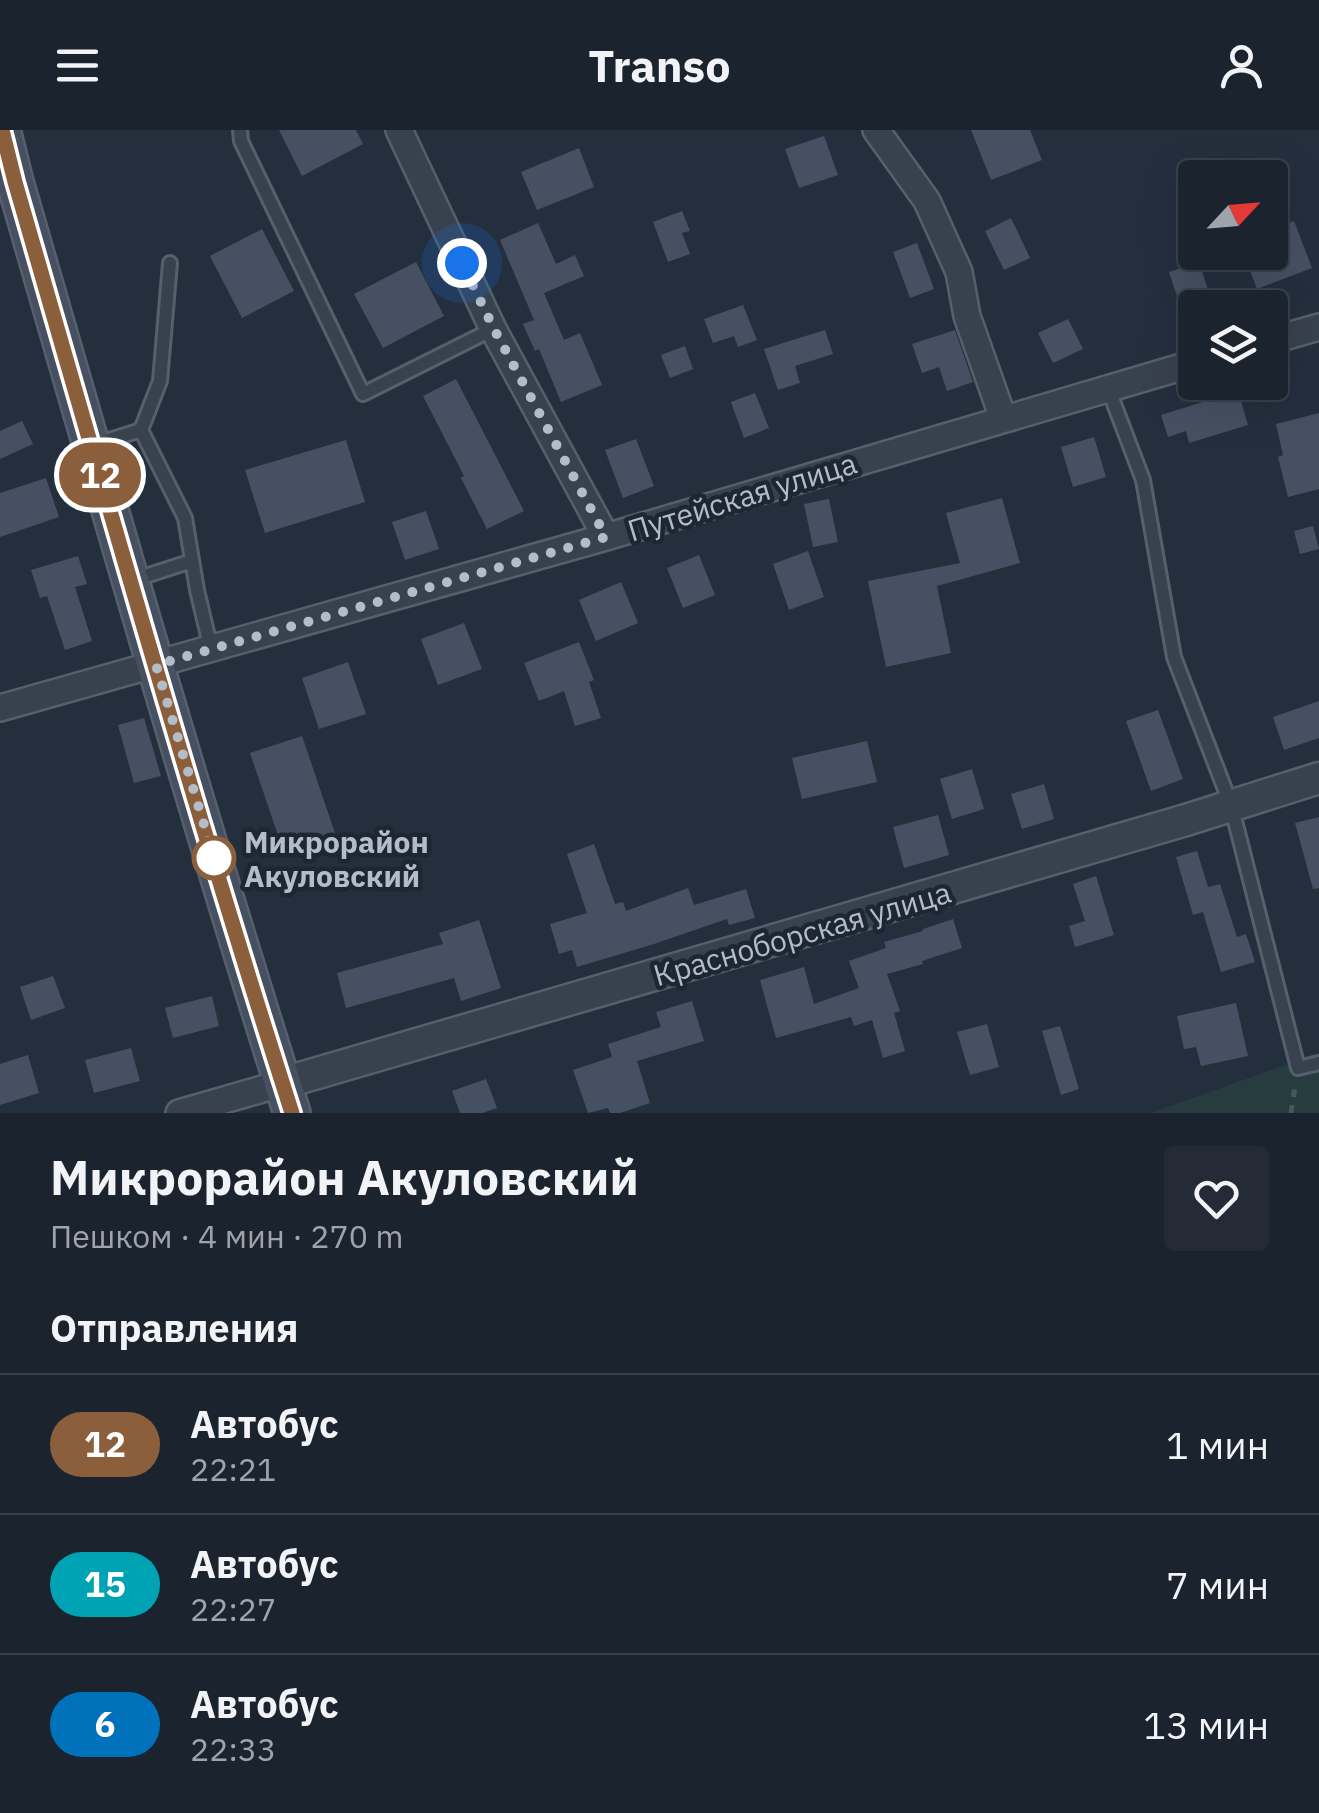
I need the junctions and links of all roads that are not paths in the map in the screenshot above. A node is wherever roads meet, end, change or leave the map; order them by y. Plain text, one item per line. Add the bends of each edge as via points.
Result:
1 (2, 130) edge
2 (240, 130) edge
3 (399, 130) edge
4 (876, 130) edge
5 (170, 263) dead end
6 (1319, 326) edge
7 (494, 329) junction
8 (1288, 335) edge
9 (1178, 367) edge
10 (1108, 388) junction
11 (1003, 418) junction
12 (140, 430) junction
13 (92, 446) junction
14 (606, 537) junction
15 (192, 561) junction
16 (131, 580) junction
17 (211, 649) junction
18 (156, 665) junction
19 (0, 708) edge
20 (1319, 778) edge
21 (1232, 804) junction
22 (1319, 1063) edge
23 (287, 1098) edge
24 (179, 1113) edge

1 - 13 main road
2 - 7 lane via 363,394
3 - 7 street
4 - 11 street via 927,201 943,237
5 - 12 lane via 160,380
6 - 8 street
7 - 14 street
9 - 10 street, Путейская улица
10 - 11 street, Путейская улица
10 - 21 lane via 1143,480 1174,657
11 - 14 street, Путейская улица
12 - 13 lane
12 - 15 lane via 185,518
13 - 16 main road
14 - 17 street, Путейская улица
15 - 16 lane
15 - 17 lane
16 - 18 main road
17 - 18 street, Путейская улица
18 - 19 street, Путейская улица
18 - 23 main road
20 - 21 street, Красноборская улица
21 - 22 lane via 1298,1068
21 - 23 street, Красноборская улица
23 - 24 street

